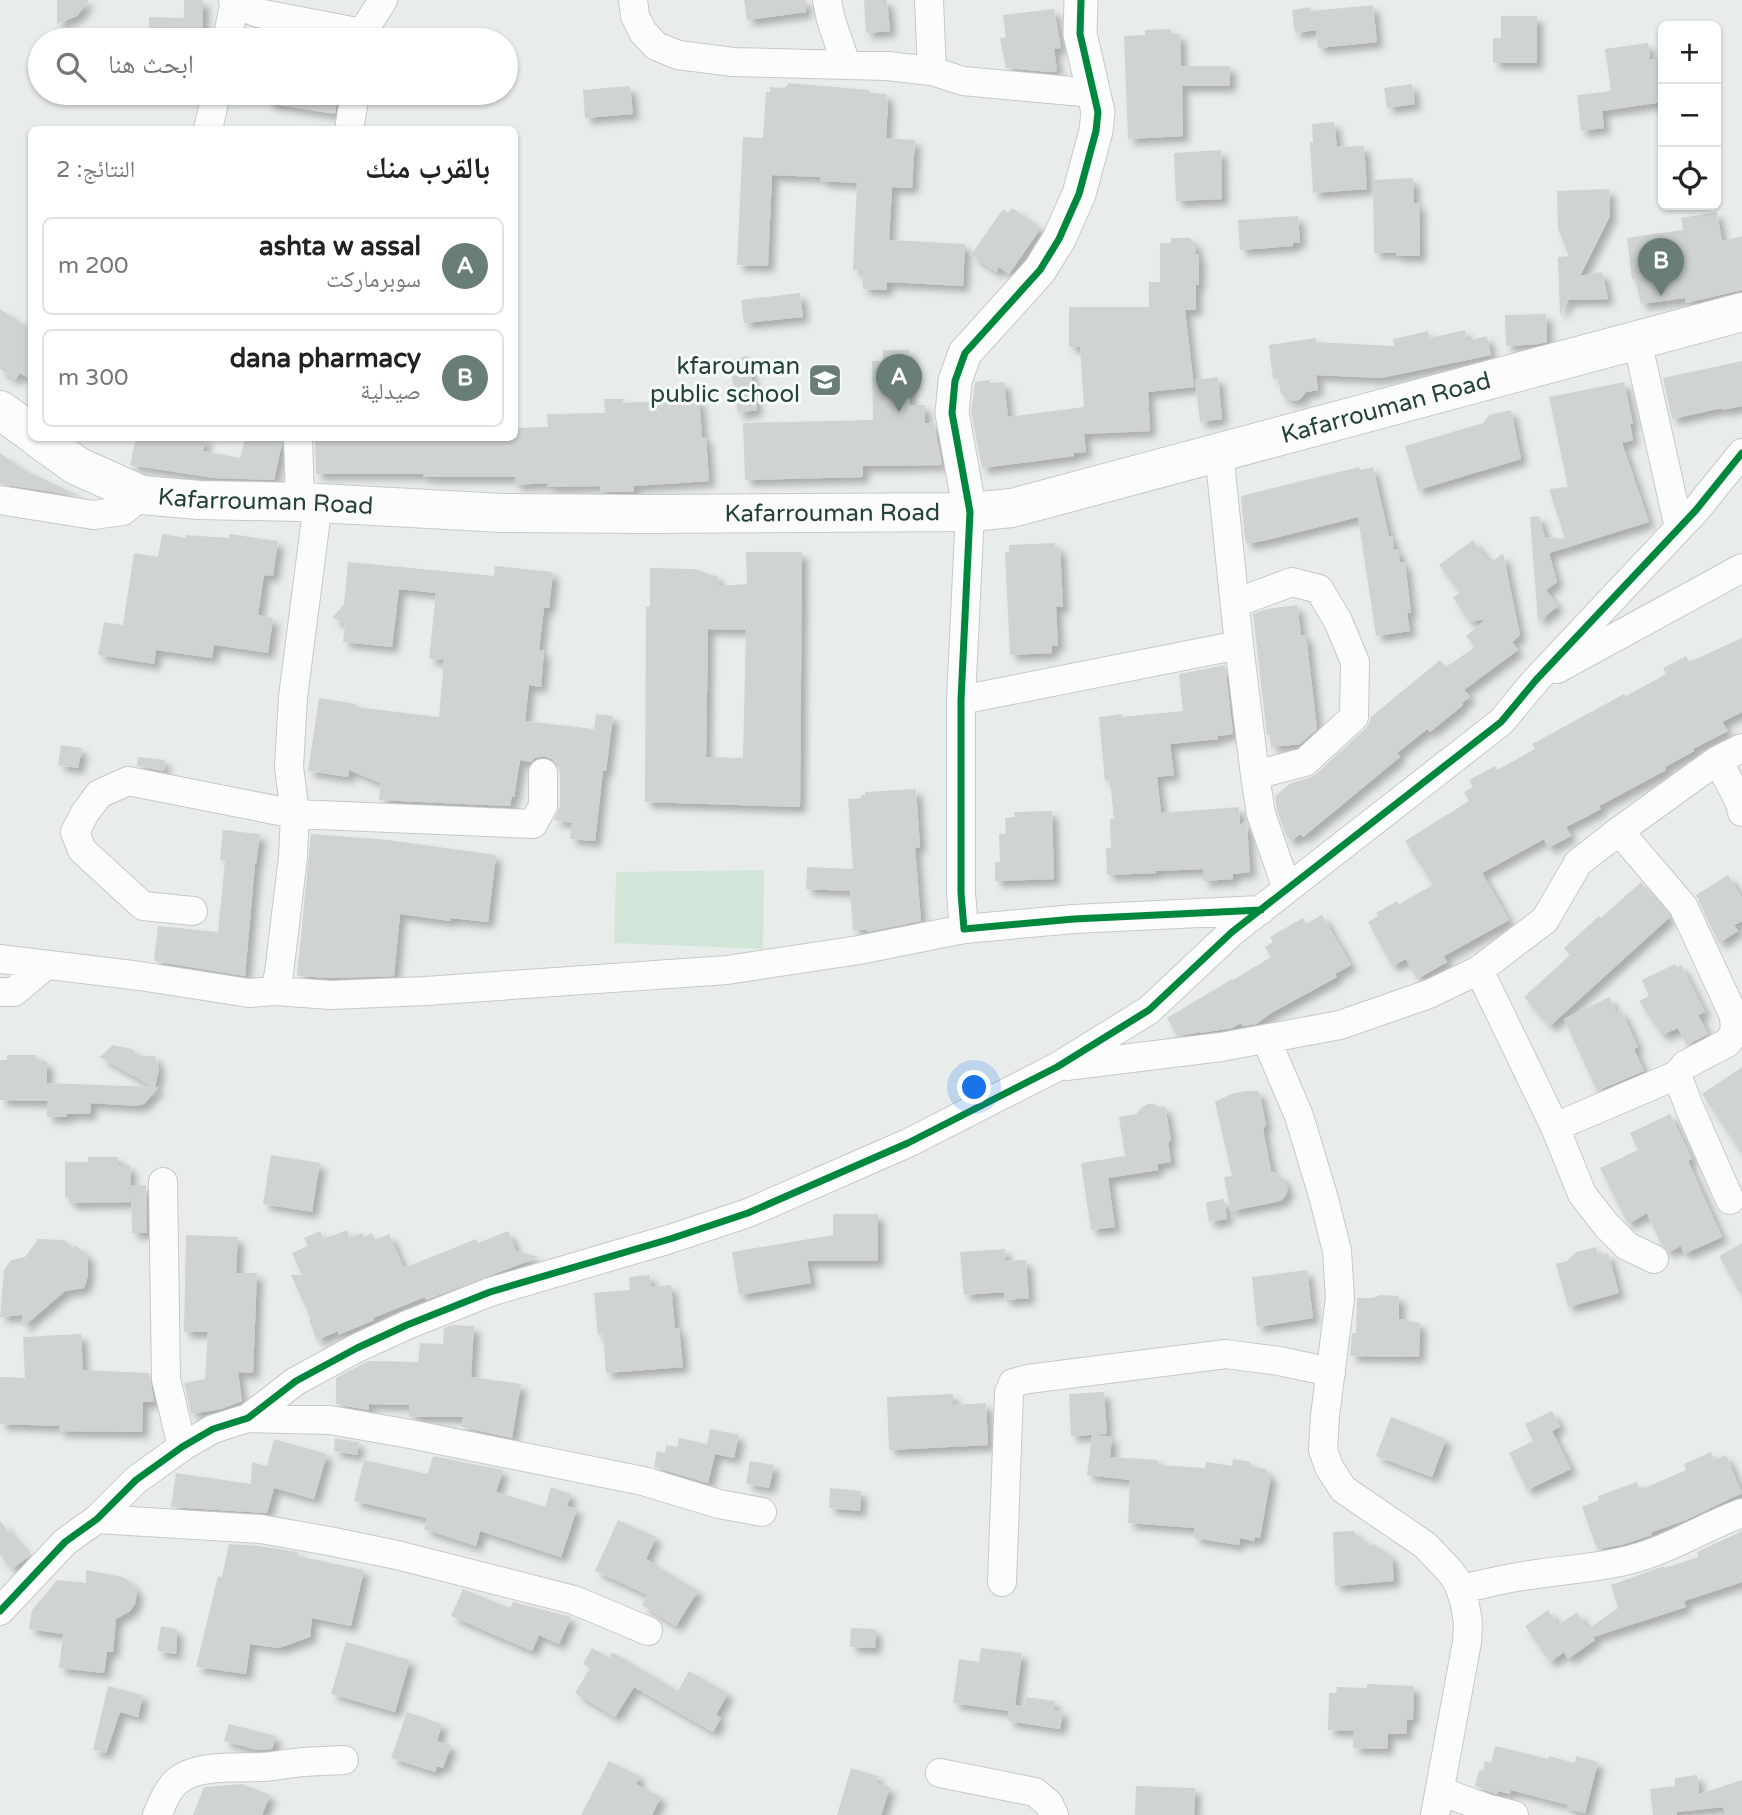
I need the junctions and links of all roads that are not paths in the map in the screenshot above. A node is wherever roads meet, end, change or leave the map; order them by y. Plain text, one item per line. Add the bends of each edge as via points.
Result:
1 (383, 0) edge
2 (633, 0) edge
3 (827, 0) edge
4 (929, 0) edge
5 (1081, 0) edge
6 (234, 1) edge
7 (229, 28) edge
8 (323, 28) edge
9 (367, 28) edge
10 (846, 64) junction
11 (932, 71) junction
12 (1093, 93) junction
13 (213, 105) edge
14 (353, 105) edge
15 (209, 126) edge
16 (350, 126) edge
17 (1742, 312) edge
18 (1637, 340) junction
19 (0, 410) edge
20 (28, 430) edge
21 (42, 441) edge
22 (299, 441) edge
23 (1219, 452) junction
24 (1737, 469) edge
25 (142, 495) junction
26 (0, 500) edge
27 (309, 502) junction
28 (970, 512) junction
29 (1679, 528) junction
30 (1742, 568) edge
31 (1235, 603) junction
32 (1239, 645) junction
33 (1536, 680) junction
34 (961, 700) junction
35 (1730, 754) edge
36 (544, 774) dead end
37 (1255, 775) junction
38 (1742, 812) edge
39 (295, 814) junction
40 (1619, 831) junction
41 (1287, 889) junction
42 (1261, 910) junction
43 (193, 911) dead end
44 (964, 929) junction
45 (0, 959) edge
46 (46, 965) junction
47 (1479, 970) junction
48 (275, 991) junction
49 (0, 992) edge
50 (1266, 1039) junction
51 (1057, 1067) junction
52 (1677, 1076) junction
53 (1555, 1127) junction
54 (163, 1182) dead end
55 (1730, 1200) dead end
56 (1654, 1259) dead end
57 (1331, 1372) junction
58 (248, 1418) junction
59 (182, 1447) junction
60 (762, 1512) dead end
61 (1742, 1513) edge
62 (97, 1519) junction
63 (1002, 1582) dead end
64 (1460, 1589) junction
65 (0, 1611) edge
66 (648, 1631) dead end
67 (344, 1760) dead end
68 (940, 1773) dead end
69 (1437, 1803) edge
70 (157, 1815) edge
71 (1054, 1815) edge
72 (1514, 1815) edge

1 - 9 street
2 - 10 street via 643,32 656,46 678,55 733,62
3 - 10 street
4 - 11 street
5 - 12 street via 1080,34
6 - 7 street
6 - 8 street via 258,13
10 - 11 street
11 - 12 street via 963,81
12 - 28 street via 1096,131 1069,218 1040,270 965,353 955,381 952,413
13 - 15 street
14 - 16 street
17 - 18 main road, Kafarrouman Road
18 - 23 main road, Kafarrouman Road
18 - 29 street
19 - 20 main road
21 - 25 main road, Kafarrouman Road via 77,466
22 - 27 street
23 - 28 main road, Kafarrouman Road via 1012,508
23 - 31 street
24 - 29 street
25 - 26 street via 123,511 93,515
25 - 27 main road, Kafarrouman Road
27 - 28 main road, Kafarrouman Road via 503,513
27 - 39 street via 289,767
28 - 34 street
29 - 33 street
30 - 33 street
31 - 32 street
31 - 37 street via 1292,582 1319,589 1355,662 1354,717 1305,762
32 - 34 street
32 - 37 street
33 - 41 street via 1501,722
34 - 44 street
35 - 38 street
35 - 40 street
36 - 39 street via 543,806 533,824
37 - 41 street via 1261,814
39 - 43 street via 128,781 99,794 75,832 82,850 143,906
39 - 48 street
40 - 47 street via 1578,863 1545,920
40 - 52 street via 1683,906 1734,1016 1735,1032 1727,1043 1685,1065
41 - 42 street
42 - 44 street
42 - 51 street via 1149,1010
44 - 48 street via 727,970 344,995
45 - 46 street
46 - 48 street via 248,993
46 - 49 street via 14,992
47 - 50 street via 1429,994 1340,1025
47 - 53 street
50 - 51 street
50 - 57 street via 1299,1116 1337,1251 1340,1298
51 - 58 street via 908,1143 748,1213 490,1292 407,1325 296,1381
52 - 53 street
52 - 55 street
53 - 56 street via 1582,1194 1628,1246
54 - 59 street via 166,1379
57 - 63 street via 1226,1354 1013,1383
57 - 64 street via 1323,1450 1329,1468 1343,1489 1431,1552
58 - 59 street via 213,1429
58 - 60 street via 330,1420 410,1434 643,1480
59 - 62 street via 136,1480
61 - 64 street via 1630,1560
62 - 65 street via 65,1542
62 - 66 street via 261,1529 329,1541 574,1600
64 - 69 street via 1468,1622 1467,1642
67 - 70 street via 212,1768 188,1775 176,1782
68 - 71 street via 1035,1792
69 - 72 street

